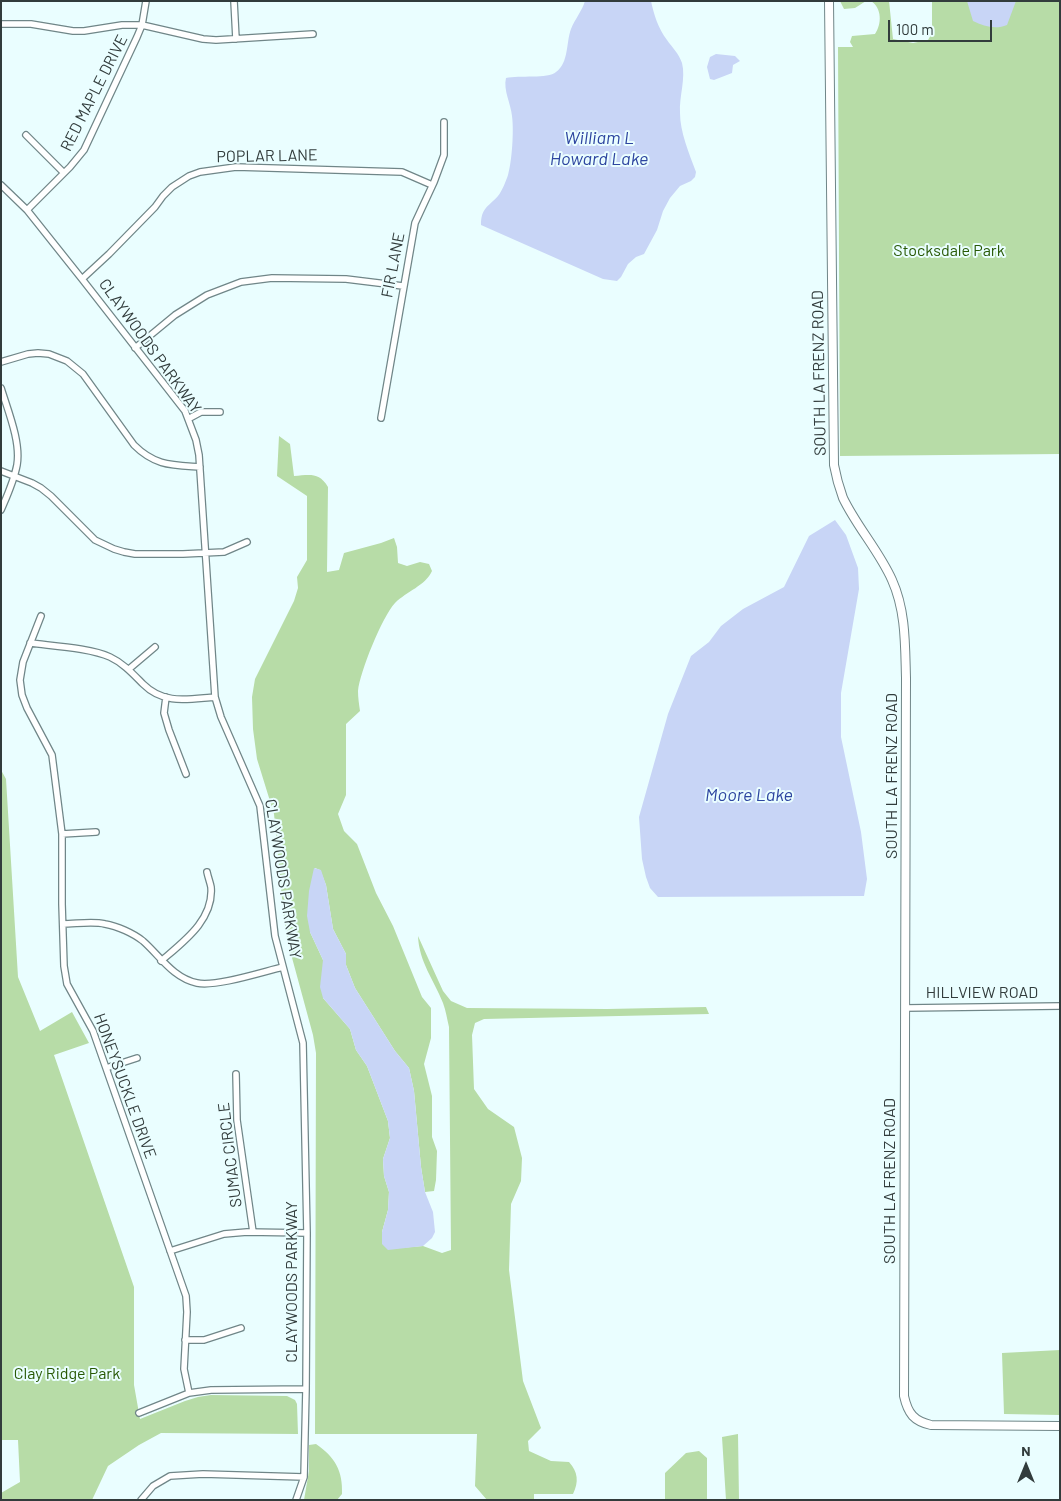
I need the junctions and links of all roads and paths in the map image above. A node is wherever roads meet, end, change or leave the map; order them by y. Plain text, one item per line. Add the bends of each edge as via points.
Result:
1 (146, 1) edge
2 (234, 1) edge
3 (829, 1) edge
4 (1, 24) edge
5 (142, 24) junction
6 (313, 34) dead end
7 (236, 39) junction
8 (444, 122) dead end
9 (26, 135) dead end
10 (64, 174) junction
11 (1, 185) edge
12 (432, 185) junction
13 (27, 210) junction
14 (82, 278) junction
15 (403, 286) junction
16 (135, 348) junction
17 (1, 362) edge
18 (1, 388) edge
19 (220, 412) dead end
20 (188, 418) junction
21 (381, 418) dead end
22 (200, 467) junction
23 (1, 471) edge
24 (14, 476) junction
25 (1, 510) edge
26 (247, 542) dead end
27 (207, 553) junction
28 (41, 616) dead end
29 (30, 643) junction
30 (155, 647) dead end
31 (129, 669) junction
32 (166, 697) junction
33 (216, 697) junction
34 (186, 774) dead end
35 (96, 832) dead end
36 (62, 834) junction
37 (207, 872) dead end
38 (63, 924) junction
39 (161, 961) junction
40 (283, 967) junction
41 (1060, 1006) edge
42 (905, 1008) junction
43 (136, 1058) dead end
44 (106, 1068) junction
45 (236, 1074) dead end
46 (253, 1232) junction
47 (307, 1233) junction
48 (170, 1251) junction
49 (241, 1328) dead end
50 (185, 1340) junction
51 (306, 1388) junction
52 (189, 1393) junction
53 (139, 1413) dead end
54 (1060, 1426) edge
55 (304, 1476) junction
56 (140, 1500) edge
57 (296, 1500) edge

1 - 5 street, RED MAPLE DRIVE
2 - 7 street
3 - 42 street, SOUTH LA FRENZ ROAD via 834,465 843,498 893,581 902,611 906,678
4 - 5 street via 31,24 73,31
5 - 7 street via 203,39
5 - 10 street, RED MAPLE DRIVE via 84,150
6 - 7 street
8 - 12 street, FIR LANE via 444,155
9 - 10 street
10 - 13 street, RED MAPLE DRIVE
11 - 13 street, CLAYWOODS PARKWAY
12 - 14 street, POPLAR LANE via 402,172 236,167 200,172 172,187
12 - 15 street, FIR LANE via 415,223
13 - 14 street, CLAYWOODS PARKWAY
14 - 16 street, CLAYWOODS PARKWAY
15 - 16 street via 346,279 272,278 242,282 207,294
15 - 21 street, FIR LANE
16 - 20 street, CLAYWOODS PARKWAY
17 - 22 street via 38,353 67,361 83,374 141,452 166,465
18 - 24 street via 17,444
19 - 20 street via 201,412
20 - 22 street, CLAYWOODS PARKWAY via 196,440
22 - 27 street, CLAYWOODS PARKWAY
23 - 24 street
24 - 25 street
24 - 27 street via 41,488 88,534 114,549 135,554
26 - 27 street via 224,552
27 - 33 street, CLAYWOODS PARKWAY
28 - 29 street, HONEYSUCKLE DRIVE
29 - 31 street via 110,656
29 - 36 street, HONEYSUCKLE DRIVE via 20,680 22,695 52,755
30 - 31 street
31 - 32 street via 157,695
32 - 33 street via 174,700
32 - 34 street via 164,713
33 - 40 street, CLAYWOODS PARKWAY via 221,717 260,806 275,936
35 - 36 street
36 - 38 street, HONEYSUCKLE DRIVE
37 - 39 street via 211,888 207,912 201,923
38 - 39 street via 105,924 127,931
38 - 44 street, HONEYSUCKLE DRIVE via 67,984 93,1031
39 - 40 street via 182,977 196,983 212,984
40 - 47 street, CLAYWOODS PARKWAY via 303,1043
41 - 42 street, HILLVIEW ROAD
42 - 54 street, SOUTH LA FRENZ ROAD via 906,1404 915,1418 931,1425
43 - 44 street
44 - 48 street, HONEYSUCKLE DRIVE
45 - 46 street, SUMAC CIRCLE via 237,1120
46 - 47 street
46 - 48 street via 224,1234
47 - 51 street, CLAYWOODS PARKWAY
48 - 50 street, HONEYSUCKLE DRIVE via 186,1296
49 - 50 street via 204,1340
50 - 52 street, HONEYSUCKLE DRIVE via 184,1369
51 - 52 street
51 - 55 street, CLAYWOODS PARKWAY
52 - 53 street
55 - 56 street via 170,1476 153,1486
55 - 57 street, CLAYWOODS PARKWAY

